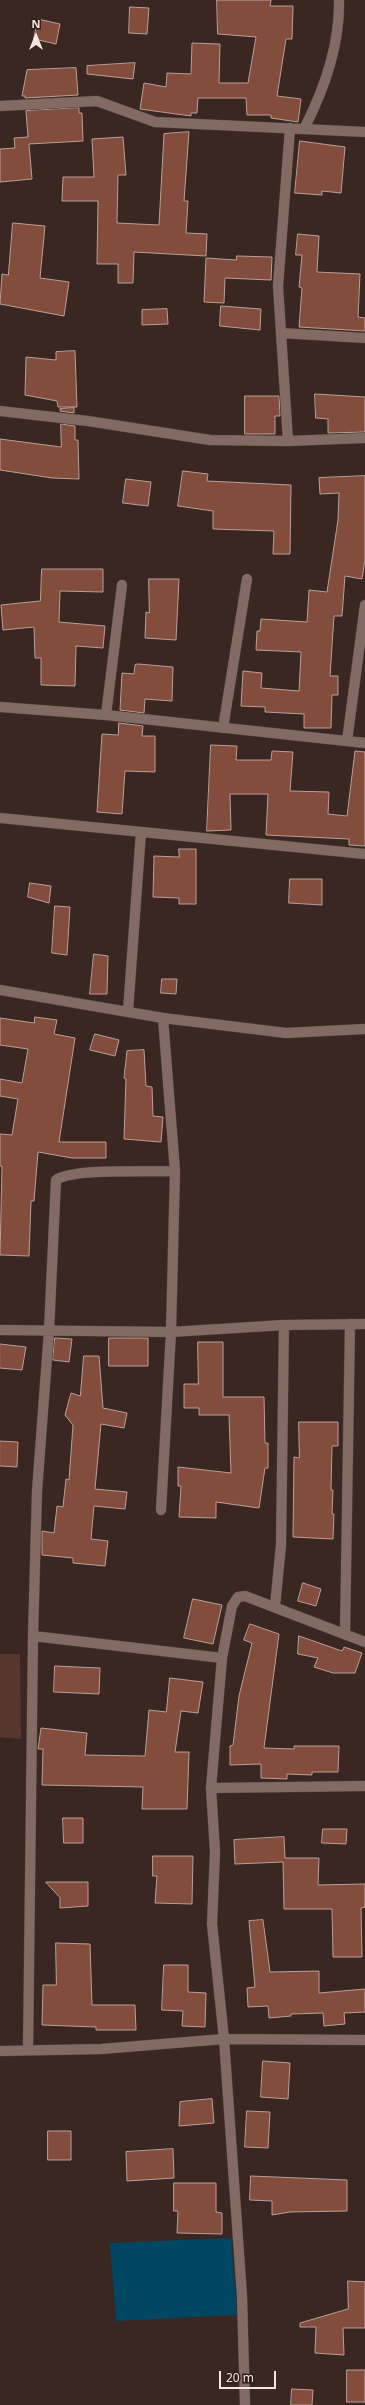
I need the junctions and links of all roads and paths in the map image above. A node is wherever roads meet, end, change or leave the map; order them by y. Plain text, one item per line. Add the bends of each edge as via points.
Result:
1 (339, 0) edge
2 (0, 106) edge
3 (290, 128) junction
4 (304, 129) junction
5 (365, 132) edge
6 (281, 333) junction
7 (365, 338) edge
8 (0, 411) edge
9 (365, 438) edge
10 (288, 441) junction
11 (246, 579) dead end
12 (122, 585) dead end
13 (365, 605) edge
14 (0, 707) edge
15 (106, 715) junction
16 (223, 728) junction
17 (347, 741) junction
18 (365, 743) edge
19 (0, 818) edge
20 (141, 832) junction
21 (365, 854) edge
22 (0, 990) edge
23 (128, 1011) junction
24 (163, 1018) junction
25 (365, 1029) edge
26 (176, 1171) junction
27 (350, 1324) junction
28 (365, 1324) edge
29 (284, 1325) junction
30 (0, 1330) edge
31 (48, 1331) junction
32 (171, 1332) junction
33 (161, 1510) dead end
34 (275, 1606) junction
35 (345, 1634) junction
36 (33, 1636) junction
37 (365, 1642) edge
38 (222, 1658) junction
39 (365, 1786) edge
40 (211, 1788) junction
41 (224, 2039) junction
42 (365, 2040) edge
43 (0, 2050) edge
44 (28, 2050) junction
45 (245, 2405) edge

1 - 4 street via 339,14 324,85
2 - 3 street via 97,101 155,122
3 - 4 street
3 - 6 street via 278,286
4 - 5 street
6 - 7 street
6 - 10 street
8 - 10 street via 88,421 210,440
9 - 10 street
11 - 16 street
12 - 15 street
13 - 17 street
14 - 15 street
15 - 16 street
16 - 17 street
17 - 18 street
19 - 20 street
20 - 21 street
20 - 23 street
22 - 23 street
23 - 24 street
24 - 25 street via 286,1033
24 - 26 street
26 - 31 street via 80,1174 62,1176 56,1180
26 - 32 street
27 - 28 street
27 - 29 street
27 - 35 street
29 - 32 street
29 - 34 street via 281,1544
30 - 31 street
31 - 32 street
31 - 36 street via 37,1491
32 - 33 street
34 - 35 street
34 - 38 street via 245,1596 238,1597 232,1606
35 - 37 street
36 - 38 street
36 - 44 street
38 - 40 street
39 - 40 street
40 - 41 street via 215,1852 212,1924
41 - 42 street
41 - 44 street via 101,2049
41 - 45 street via 242,2296
43 - 44 street

